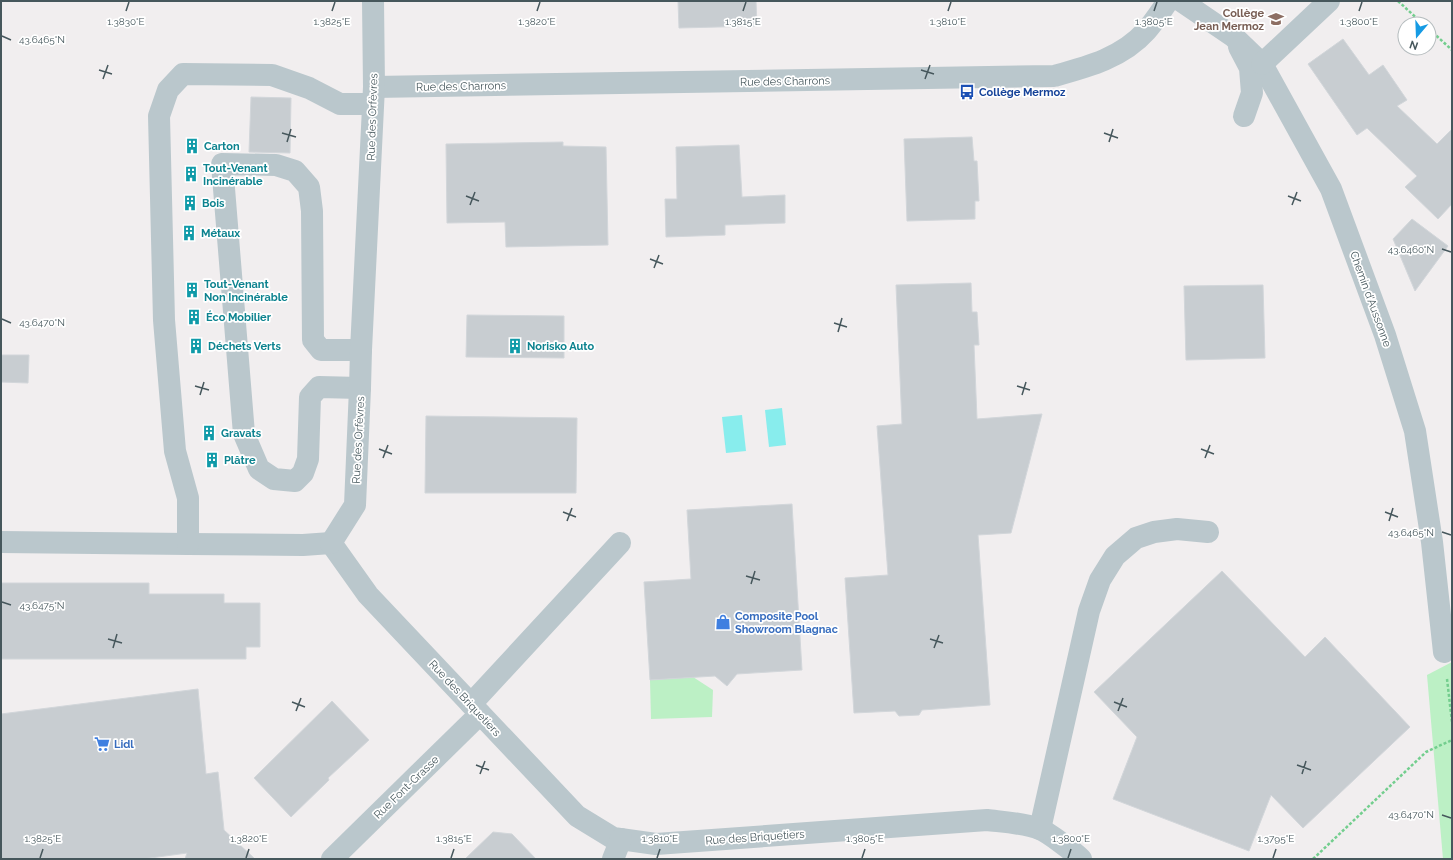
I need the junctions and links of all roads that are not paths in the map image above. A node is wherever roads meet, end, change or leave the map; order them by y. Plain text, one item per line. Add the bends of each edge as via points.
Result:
1 (373, 1) edge
2 (1168, 1) edge
3 (1181, 1) edge
4 (1329, 1) edge
5 (1234, 37) junction
6 (1262, 64) junction
7 (373, 96) junction
8 (1244, 116) dead end
9 (361, 350) junction
10 (360, 388) junction
11 (1208, 532) dead end
12 (1, 542) edge
13 (331, 543) junction
14 (620, 543) dead end
15 (188, 544) junction
16 (1444, 652) road end
17 (476, 709) junction
18 (1040, 830) junction
19 (621, 839) junction
20 (332, 859) edge
21 (613, 859) edge
22 (1081, 859) edge

1 - 7 street, Rue des Orfèvres
2 - 7 street, Rue des Charrons via 1146,31 1125,50 1093,66 1054,76
3 - 5 street, Chemin d'Aussonne
4 - 6 street
5 - 6 street, Chemin d'Aussonne
5 - 8 street via 1250,68 1252,93
6 - 16 street, Chemin d'Aussonne via 1331,190 1385,335 1415,431 1432,542
7 - 9 street, Rue des Orfèvres
7 - 15 street, Rue des Charrons via 340,104 309,88 272,76 183,74 168,90 159,116 164,320 176,451 188,498
9 - 10 street, Rue des Orfèvres
9 - 10 street via 321,350 313,340 310,187 295,171 276,165 222,164 244,434 259,469 274,479 295,481 304,473 308,459 310,397 319,387
10 - 13 street, Rue des Orfèvres via 355,505
11 - 18 street via 1177,529 1154,532 1136,538 1115,556 1100,580 1089,610
12 - 15 street
13 - 15 street
13 - 17 street, Rue des Briquetiers via 368,595
14 - 17 street, Rue Font-Grasse
17 - 19 street, Rue des Briquetiers via 577,816 612,838
17 - 20 street, Rue Font-Grasse
18 - 19 street, Rue des Briquetiers via 987,820 656,844
18 - 22 street, Rue des Briquetiers
19 - 21 street

